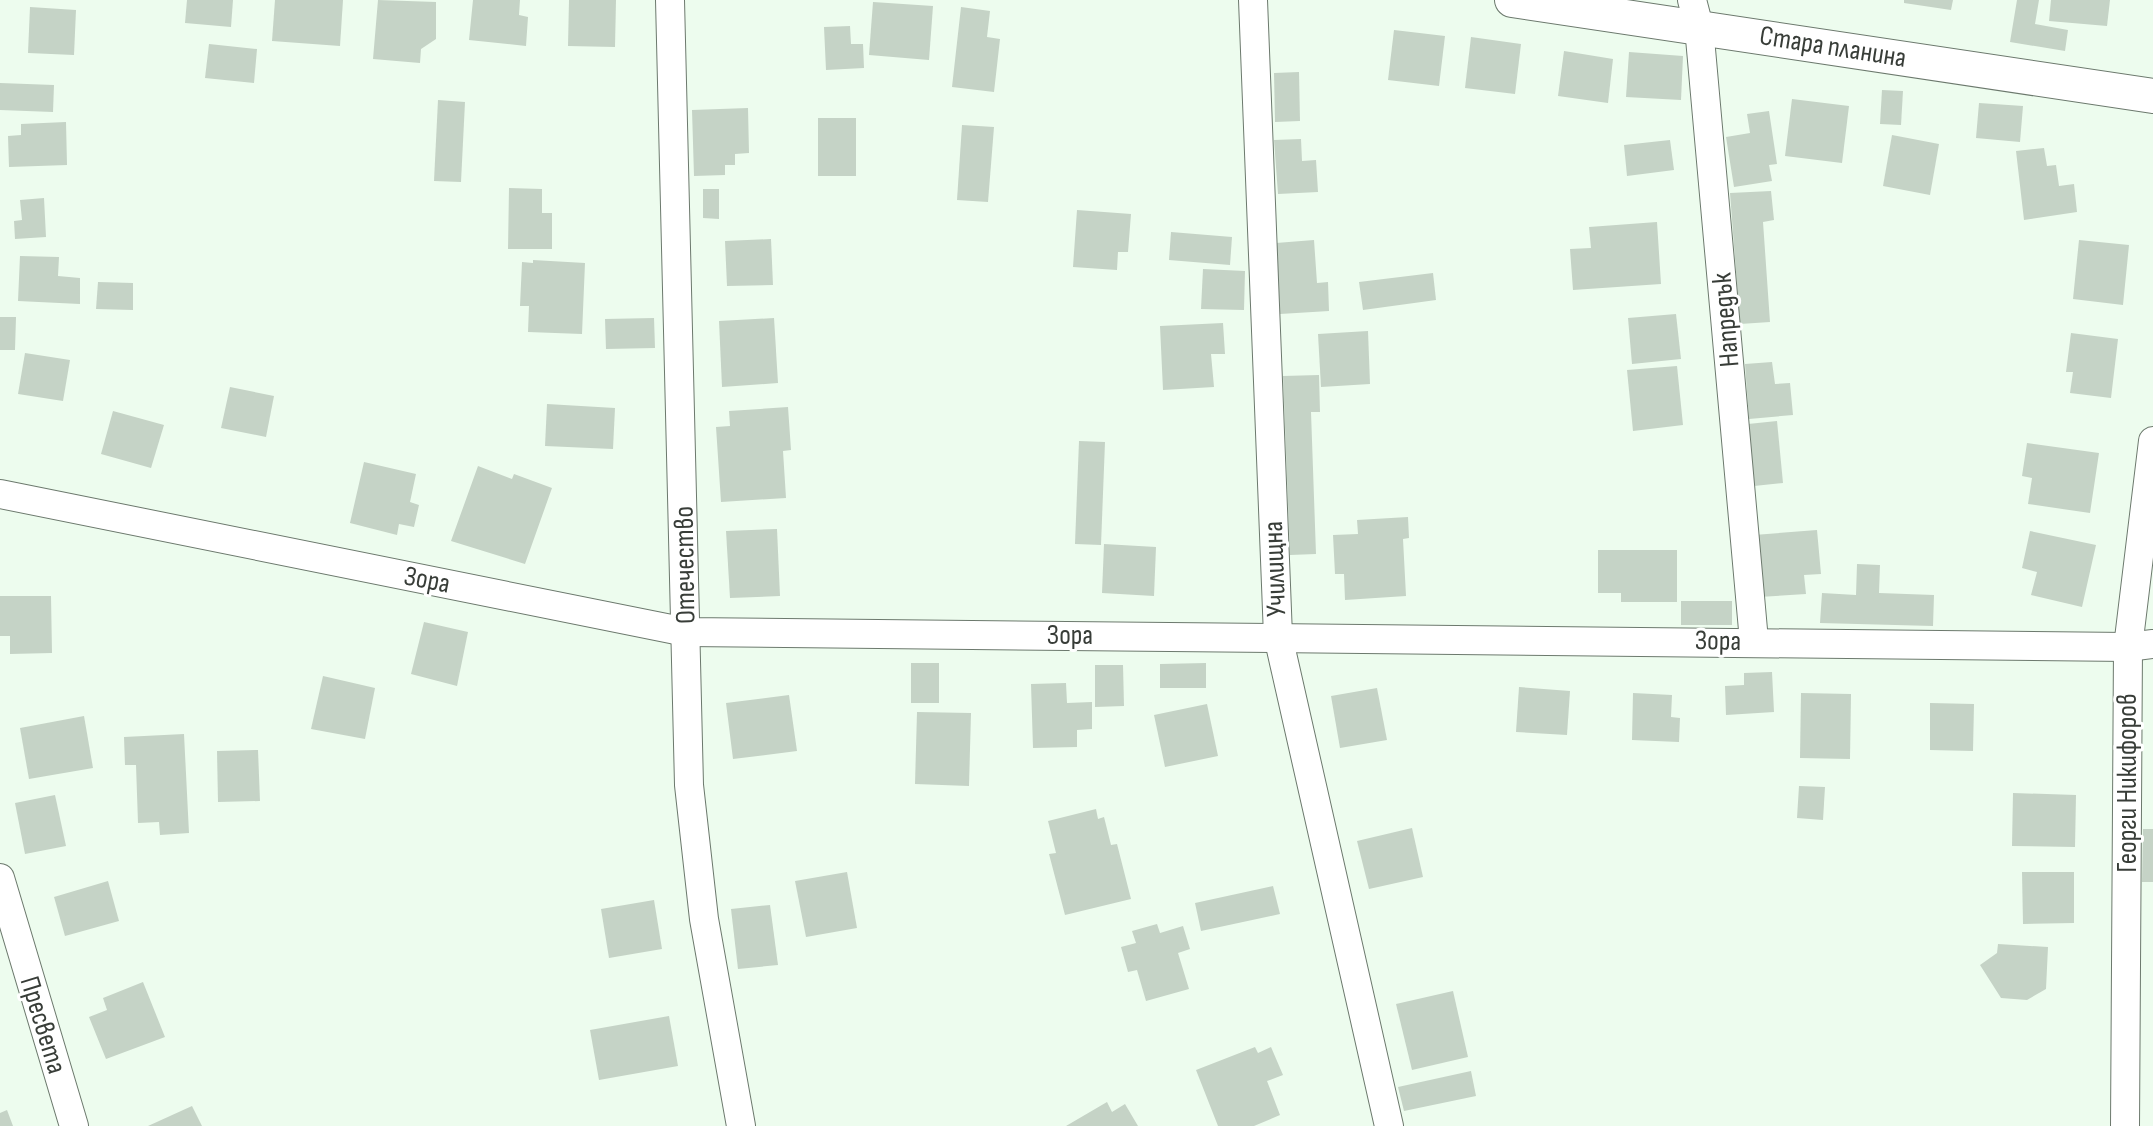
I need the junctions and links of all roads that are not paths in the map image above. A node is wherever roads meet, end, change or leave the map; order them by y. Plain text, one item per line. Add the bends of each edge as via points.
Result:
1 (670, 0) edge
2 (1253, 0) edge
3 (1512, 0) edge
4 (1696, 13) edge
5 (2153, 96) edge
6 (2153, 441) edge
7 (0, 494) edge
8 (686, 632) junction
9 (1278, 636) junction
10 (1754, 641) junction
11 (2140, 645) edge
12 (0, 878) edge
13 (74, 1126) edge
14 (741, 1126) edge
15 (1389, 1126) edge
16 (2125, 1126) edge

1 - 8 street, Отечество
2 - 9 street, Училищна
3 - 4 street, Стара планина
4 - 5 street, Стара планина
4 - 10 street, Напредък
6 - 11 street, Георги Никифоров
7 - 8 street, Зора
8 - 9 street, Зора
8 - 14 street, Отечество via 689,785
9 - 10 street, Зора
9 - 15 street, Училищна
10 - 11 street, Зора
11 - 16 street, Георги Никифоров
12 - 13 street, Пресвета

